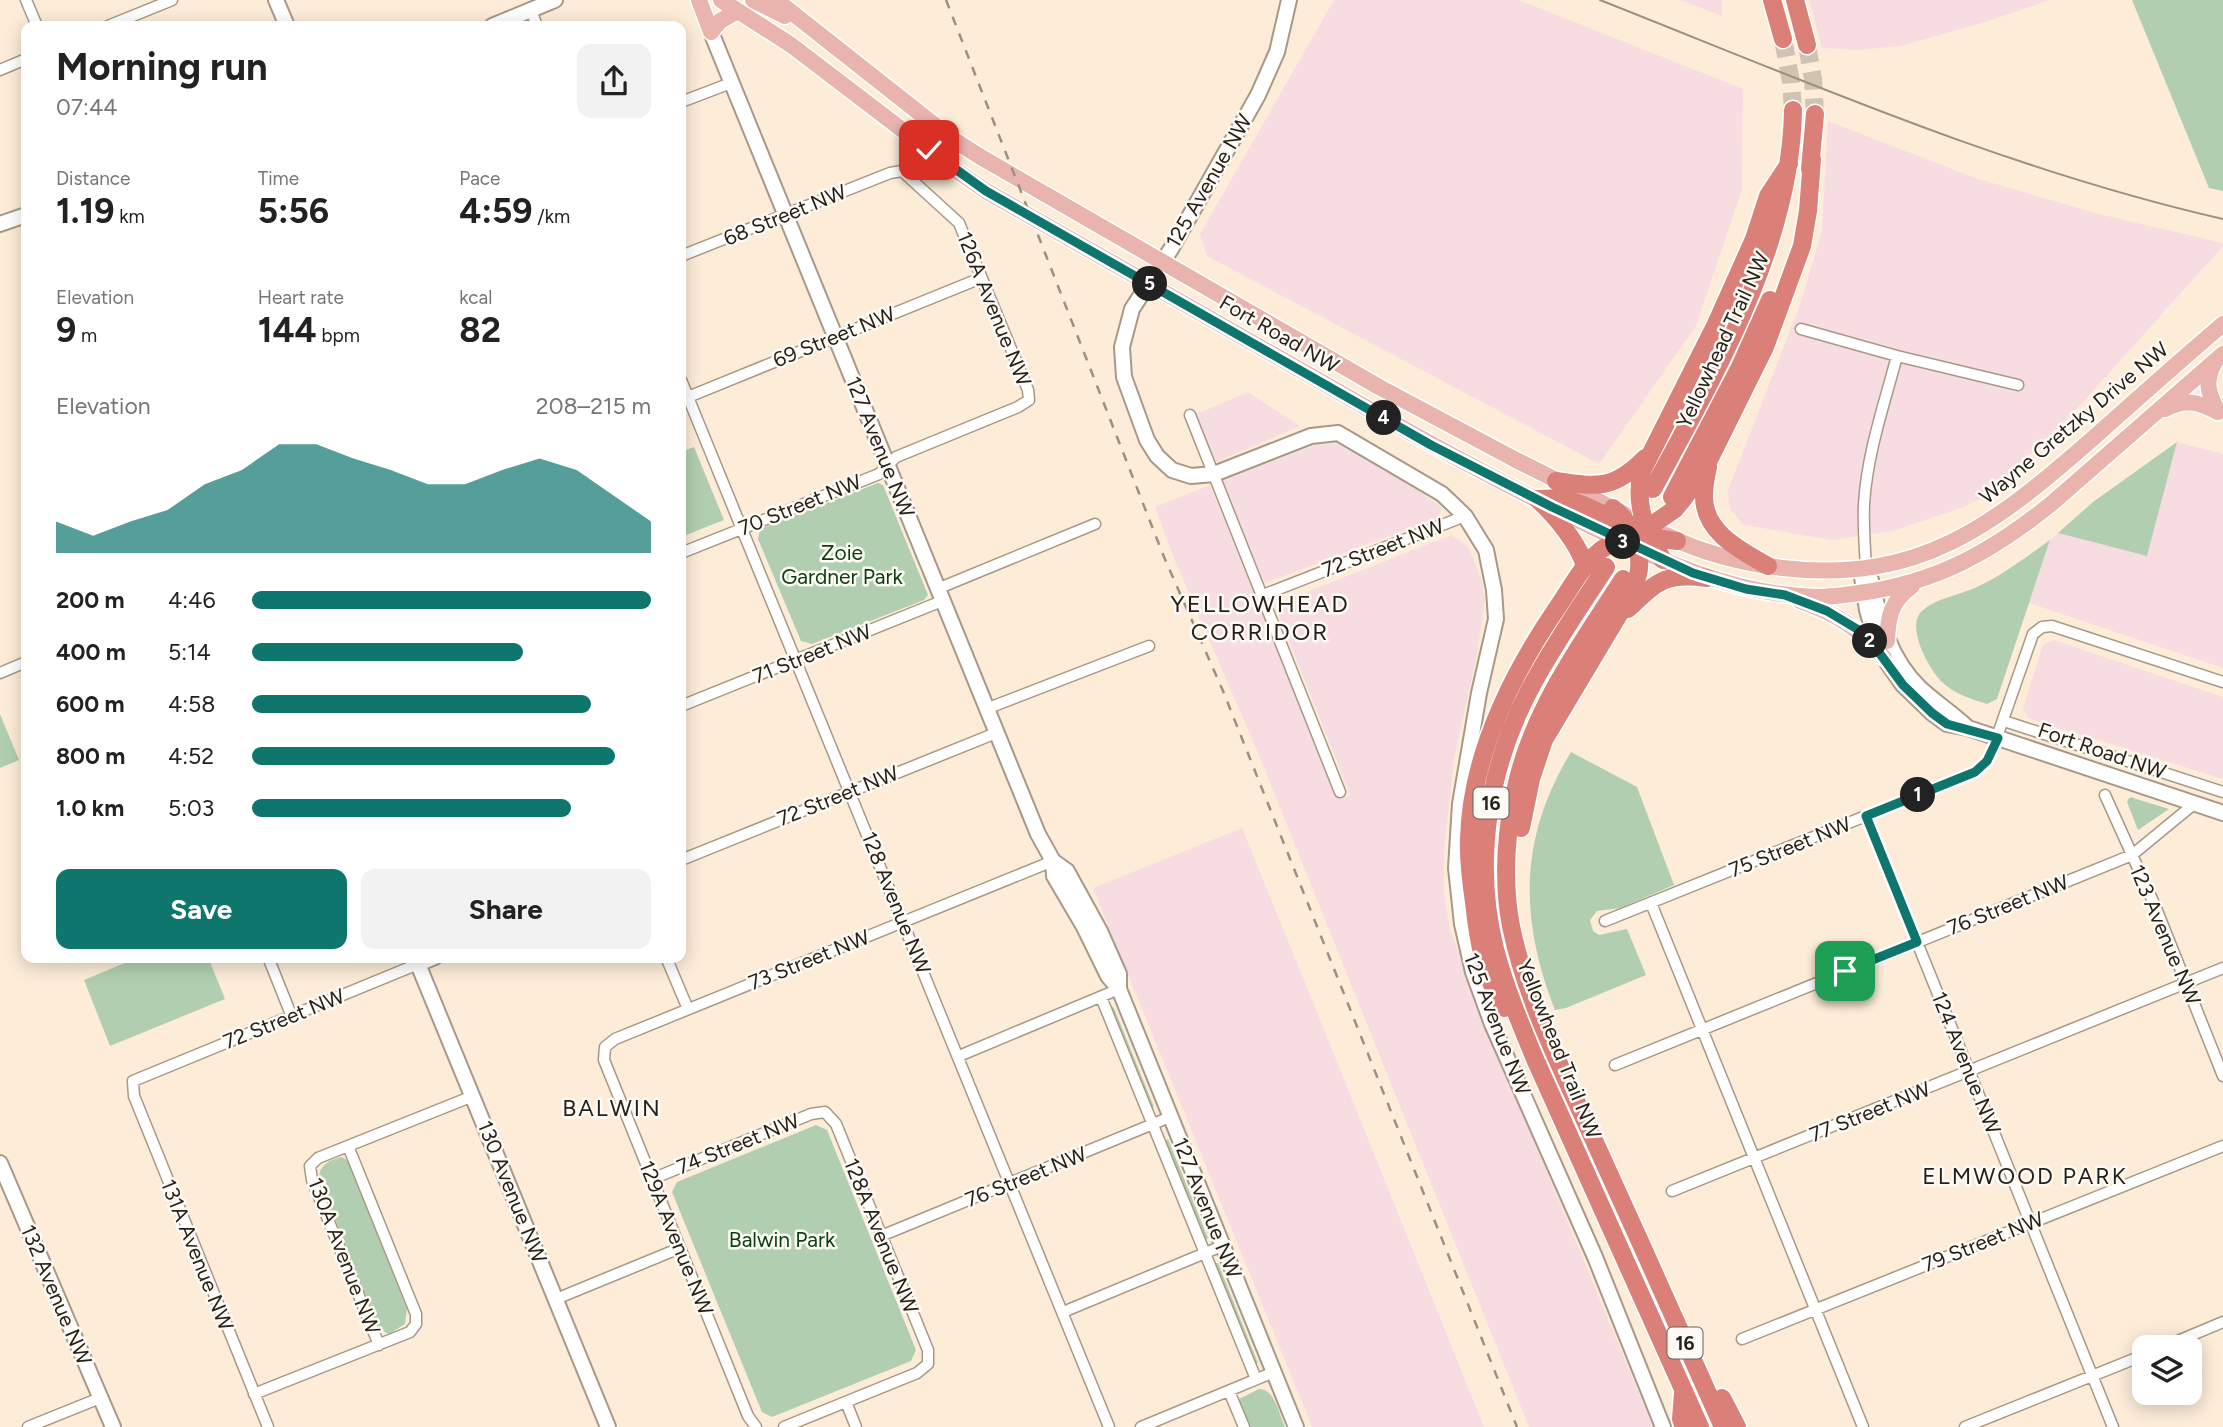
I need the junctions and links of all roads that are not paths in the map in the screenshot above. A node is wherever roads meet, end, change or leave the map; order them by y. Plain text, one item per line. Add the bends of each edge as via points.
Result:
1 (26, 0) edge
2 (172, 0) edge
3 (276, 0) edge
4 (555, 0) edge
5 (699, 0) edge
6 (721, 0) edge
7 (753, 0) edge
8 (776, 0) edge
9 (1289, 0) edge
10 (1772, 0) edge
11 (1795, 0) edge
12 (531, 10) junction
13 (738, 11) junction
14 (35, 21) edge
15 (120, 21) edge
16 (285, 21) edge
17 (504, 21) edge
18 (535, 21) edge
19 (810, 28) junction
20 (711, 32) junction
21 (1783, 39) tunnel mouth
22 (1807, 44) tunnel mouth
23 (21, 61) edge
24 (0, 70) edge
25 (731, 83) junction
26 (686, 100) edge
27 (1793, 110) tunnel mouth
28 (1815, 114) tunnel mouth
29 (1812, 159) junction
30 (1789, 164) junction
31 (890, 173) joint
32 (785, 215) junction
33 (21, 217) edge
34 (4, 224) edge
35 (686, 254) edge
36 (1162, 261) junction
37 (981, 278) junction
38 (1148, 282) junction
39 (2223, 324) edge
40 (1801, 329) dead end
41 (835, 338) junction
42 (1897, 356) junction
43 (2220, 356) edge
44 (2018, 385) dead end
45 (686, 392) edge
46 (688, 397) junction
47 (1029, 400) joint
48 (2221, 414) edge
49 (1190, 415) dead end
50 (2151, 416) junction
51 (1653, 450) junction
52 (1709, 460) junction
53 (887, 466) junction
54 (1214, 474) junction
55 (1556, 481) junction
56 (1646, 484) junction
57 (1678, 498) junction
58 (1537, 499) junction
59 (1613, 508) joint
60 (1465, 516) junction
61 (1095, 524) dead end
62 (742, 528) junction
63 (1639, 534) junction
64 (1677, 541) joint
65 (686, 551) edge
66 (1663, 560) joint
67 (1768, 566) junction
68 (1585, 567) junction
69 (1606, 567) dead end
70 (1866, 569) junction
71 (1707, 578) junction
72 (1623, 579) dead end
73 (1917, 582) junction
74 (1869, 592) junction
75 (940, 595) junction
76 (1263, 595) junction
77 (1785, 595) junction
78 (1627, 601) junction
79 (1613, 624) junction
80 (1887, 640) junction
81 (1149, 646) dead end
82 (1884, 658) junction
83 (796, 660) junction
84 (21, 664) edge
85 (0, 673) edge
86 (2223, 682) edge
87 (686, 704) edge
88 (986, 709) junction
89 (2004, 721) junction
90 (1968, 728) junction
91 (996, 733) junction
92 (1998, 738) junction
93 (850, 792) junction
94 (1340, 792) dead end
95 (2223, 792) edge
96 (2105, 796) dead end
97 (2194, 804) junction
98 (2223, 813) edge
99 (1866, 816) junction
100 (2132, 855) junction
101 (686, 858) edge
102 (1054, 861) junction
103 (1651, 903) junction
104 (1605, 921) dead end
105 (904, 922) junction
106 (1917, 942) junction
107 (270, 963) edge
108 (413, 963) edge
109 (418, 963) edge
110 (669, 963) edge
111 (2223, 968) edge
112 (2186, 983) junction
113 (1119, 989) junction
114 (1101, 997) junction
115 (688, 1009) junction
116 (292, 1017) junction
117 (1702, 1030) junction
118 (605, 1046) joint
119 (1554, 1051) junction
120 (958, 1056) junction
121 (1535, 1059) junction
122 (1615, 1065) dead end
123 (1969, 1071) junction
124 (2223, 1076) edge
125 (133, 1081) joint
126 (473, 1096) junction
127 (825, 1112) joint
128 (1170, 1117) junction
129 (1153, 1124) junction
130 (348, 1146) junction
131 (2223, 1146) edge
132 (1754, 1158) junction
133 (0, 1163) edge
134 (652, 1179) junction
135 (1011, 1183) junction
136 (1672, 1191) dead end
137 (2031, 1223) junction
138 (881, 1236) junction
139 (1222, 1246) junction
140 (680, 1248) junction
141 (1205, 1253) junction
142 (1648, 1259) junction
143 (556, 1299) junction
144 (1815, 1310) junction
145 (1063, 1311) junction
146 (2223, 1322) edge
147 (2192, 1335) edge
148 (1742, 1339) dead end
149 (379, 1345) junction
150 (2132, 1359) edge
151 (1274, 1372) junction
152 (2092, 1375) junction
153 (1256, 1379) junction
154 (1683, 1390) junction
155 (1229, 1391) junction
156 (254, 1394) junction
157 (100, 1398) junction
158 (846, 1402) junction
159 (28, 1427) edge
160 (113, 1427) edge
161 (268, 1427) edge
162 (608, 1427) edge
163 (756, 1427) edge
164 (784, 1427) edge
165 (856, 1427) edge
166 (1109, 1427) edge
167 (1141, 1427) edge
168 (1244, 1427) edge
169 (1296, 1427) edge
170 (1662, 1427) edge
171 (1684, 1427) edge
172 (1700, 1427) edge
173 (1723, 1427) edge
174 (1737, 1427) edge
175 (1863, 1427) edge
176 (1965, 1427) edge
177 (2113, 1427) edge

1 - 14 street
2 - 15 street
3 - 16 street
4 - 12 street
5 - 20 main road
6 - 13 main road, Fort Road NW
7 - 19 main road
8 - 19 main road, Fort Road NW
9 - 36 street, 125 Avenue NW via 1266,79
10 - 21 highway
11 - 22 highway
12 - 17 street
12 - 18 street
13 - 20 main road
13 - 38 main road, Fort Road NW via 791,45 986,191
19 - 36 main road, Fort Road NW via 951,138
20 - 25 street, 127 Avenue NW
23 - 24 street
25 - 26 street
25 - 32 street, 127 Avenue NW
27 - 30 highway, Yellowhead Trail NW
28 - 29 highway, Yellowhead Trail NW
29 - 52 highway via 1802,246 1765,347
29 - 57 highway, Yellowhead Trail NW via 1789,251 1765,312
30 - 51 highway via 1768,195 1716,324
30 - 56 highway, Yellowhead Trail NW via 1778,215 1745,304 1692,417
31 - 32 street, 68 Street NW
31 - 37 street, 126A Avenue NW via 906,173 959,223
32 - 35 street, 68 Street NW
32 - 41 street, 127 Avenue NW
33 - 34 street
36 - 38 street, 125 Avenue NW
36 - 55 main road, Fort Road NW via 1357,375
37 - 41 street, 69 Street NW
37 - 47 street, 126A Avenue NW
38 - 54 street, 125 Avenue NW via 1123,337 1128,393 1147,440 1172,470 1191,476
38 - 58 main road, Fort Road NW via 1453,457
39 - 70 main road, Wayne Gretzky Drive NW via 2014,506 1952,543
40 - 42 street
41 - 46 street, 69 Street NW
41 - 53 street, 127 Avenue NW
42 - 44 street
42 - 70 street via 1867,481
43 - 48 main road via 2207,384
43 - 50 main road, Wayne Gretzky Drive NW
45 - 46 street, 128 Avenue NW
46 - 62 street, 128 Avenue NW
47 - 53 street, 70 Street NW via 896,457
48 - 50 main road via 2188,401
49 - 54 street
50 - 73 main road, Wayne Gretzky Drive NW via 2025,525 1966,562
51 - 55 highway via 1614,482 1590,486
51 - 56 highway
52 - 57 highway
52 - 67 highway via 1703,493 1710,521 1732,544
53 - 62 street, 70 Street NW via 879,474
53 - 75 street, 127 Avenue NW
54 - 60 street, 125 Avenue NW via 1328,432 1347,436 1402,469 1442,494
54 - 76 street
55 - 59 main road, Fort Road NW
56 - 57 highway via 1661,501
56 - 63 highway
57 - 63 highway
58 - 63 highway via 1561,499
58 - 68 highway via 1577,548
59 - 63 highway
60 - 76 street, 72 Street NW
60 - 170 street, 125 Avenue NW via 1486,550 1496,620 1460,804 1457,868 1462,924 1492,1024 1595,1257
61 - 75 street, 71 Street NW
62 - 65 street, 70 Street NW
62 - 83 street, 128 Avenue NW
63 - 64 highway
63 - 66 highway
63 - 68 highway via 1601,551
63 - 78 highway via 1639,569
64 - 67 main road via 1734,561
66 - 71 main road
67 - 70 main road
68 - 78 highway via 1606,561 1618,565 1629,580
68 - 121 highway via 1521,666 1502,706 1475,788 1469,838 1476,930 1484,962 1497,997
69 - 121 highway, Yellowhead Trail NW / 16 via 1530,688 1506,741 1491,799 1485,863 1489,918 1509,997
70 - 74 street, Fort Road NW via 1862,577
71 - 77 main road
71 - 79 highway via 1683,574 1663,580 1646,590
72 - 119 highway, Yellowhead Trail NW / 16 via 1540,716 1517,779 1510,825 1511,923 1524,975
73 - 74 main road, Wayne Gretzky Drive NW
73 - 80 main road via 1892,607
74 - 77 main road
74 - 80 street, Fort Road NW
74 - 82 street, Fort Road NW via 1873,632
75 - 83 street, 71 Street NW
75 - 88 street, 127 Avenue NW
76 - 94 street
77 - 82 main road via 1843,620
78 - 79 highway
79 - 119 highway via 1544,740 1519,839 1521,921
80 - 90 street, Fort Road NW via 1906,673
81 - 88 street
82 - 90 street, Fort Road NW via 1908,691 1932,713 1947,724
83 - 87 street, 71 Street NW
83 - 93 street, 128 Avenue NW
84 - 85 street
86 - 89 street, 75 Street NW via 2052,626 2042,627 2033,634
88 - 91 street, 127 Avenue NW
89 - 92 street, 75 Street NW
89 - 95 street
90 - 92 street, Fort Road NW
91 - 93 street, 72 Street NW
91 - 102 street, 127 Avenue NW
92 - 97 street, Fort Road NW
92 - 99 street, 75 Street NW via 1987,761 1975,772
93 - 101 street, 72 Street NW
93 - 105 street, 128 Avenue NW
96 - 100 street, 123 Avenue NW
97 - 98 street, Fort Road NW
97 - 100 street, 76 Street NW
99 - 103 street, 75 Street NW
99 - 106 street, 124 Avenue NW
100 - 106 street, 76 Street NW
100 - 112 street, 123 Avenue NW
102 - 105 street, 73 Street NW
102 - 113 street, 127 Avenue NW via 1067,871 1100,931 1119,974
103 - 104 street, 75 Street NW
103 - 117 street
105 - 115 street, 73 Street NW
105 - 120 street, 128 Avenue NW
106 - 117 street, 76 Street NW
106 - 123 street, 124 Avenue NW
107 - 116 street
108 - 116 street, 72 Street NW
109 - 126 street, 130 Avenue NW
110 - 115 street
111 - 112 street, 77 Street NW
112 - 123 street, 77 Street NW
112 - 124 street, 123 Avenue NW
113 - 114 street
113 - 128 street, 127 Avenue NW
114 - 120 street
114 - 129 street, 127 Avenue NW
115 - 118 street, 73 Street NW
116 - 125 street, 72 Street NW
117 - 122 street, 76 Street NW
117 - 132 street
118 - 134 street, 129A Avenue NW via 604,1060
119 - 142 highway, Yellowhead Trail NW / 16
120 - 135 street, 128 Avenue NW
121 - 154 highway, Yellowhead Trail NW / 16
123 - 132 street, 77 Street NW
123 - 137 street, 124 Avenue NW
125 - 156 street, 131A Avenue NW via 134,1097
126 - 130 street
126 - 143 street, 130 Avenue NW
127 - 134 street, 74 Street NW
127 - 138 street, 128A Avenue NW via 836,1124
128 - 129 street, 76 Street NW
128 - 139 street, 127 Avenue NW
129 - 135 street, 76 Street NW
129 - 141 street, 127 Avenue NW
130 - 149 street, 130A Avenue NW via 416,1314 410,1332
130 - 149 street, 130A Avenue NW via 318,1158 310,1166 312,1180
131 - 137 street, 79 Street NW
132 - 136 street, 77 Street NW
132 - 144 street
133 - 157 street, 132 Avenue NW
134 - 140 street, 129A Avenue NW
135 - 138 street, 76 Street NW
135 - 145 street, 128 Avenue NW
137 - 144 street, 79 Street NW
137 - 152 street, 124 Avenue NW
138 - 158 street, 128A Avenue NW via 928,1350 928,1364 917,1373
139 - 141 street
139 - 151 street, 127 Avenue NW
140 - 143 street
140 - 163 street, 129A Avenue NW
141 - 145 street
141 - 153 street, 127 Avenue NW
142 - 173 highway, Yellowhead Trail NW / 16
142 - 174 highway
143 - 162 street, 130 Avenue NW
144 - 148 street, 79 Street NW
144 - 175 street
145 - 166 street, 128 Avenue NW
146 - 147 street
149 - 156 street
150 - 152 street
151 - 153 street
151 - 169 street, 127 Avenue NW
152 - 176 street
152 - 177 street, 124 Avenue NW
153 - 155 street
154 - 171 highway
154 - 172 highway, Yellowhead Trail NW / 16
155 - 167 street
155 - 168 street
156 - 161 street, 131A Avenue NW
157 - 159 street
157 - 160 street, 132 Avenue NW
158 - 164 street
158 - 165 street

